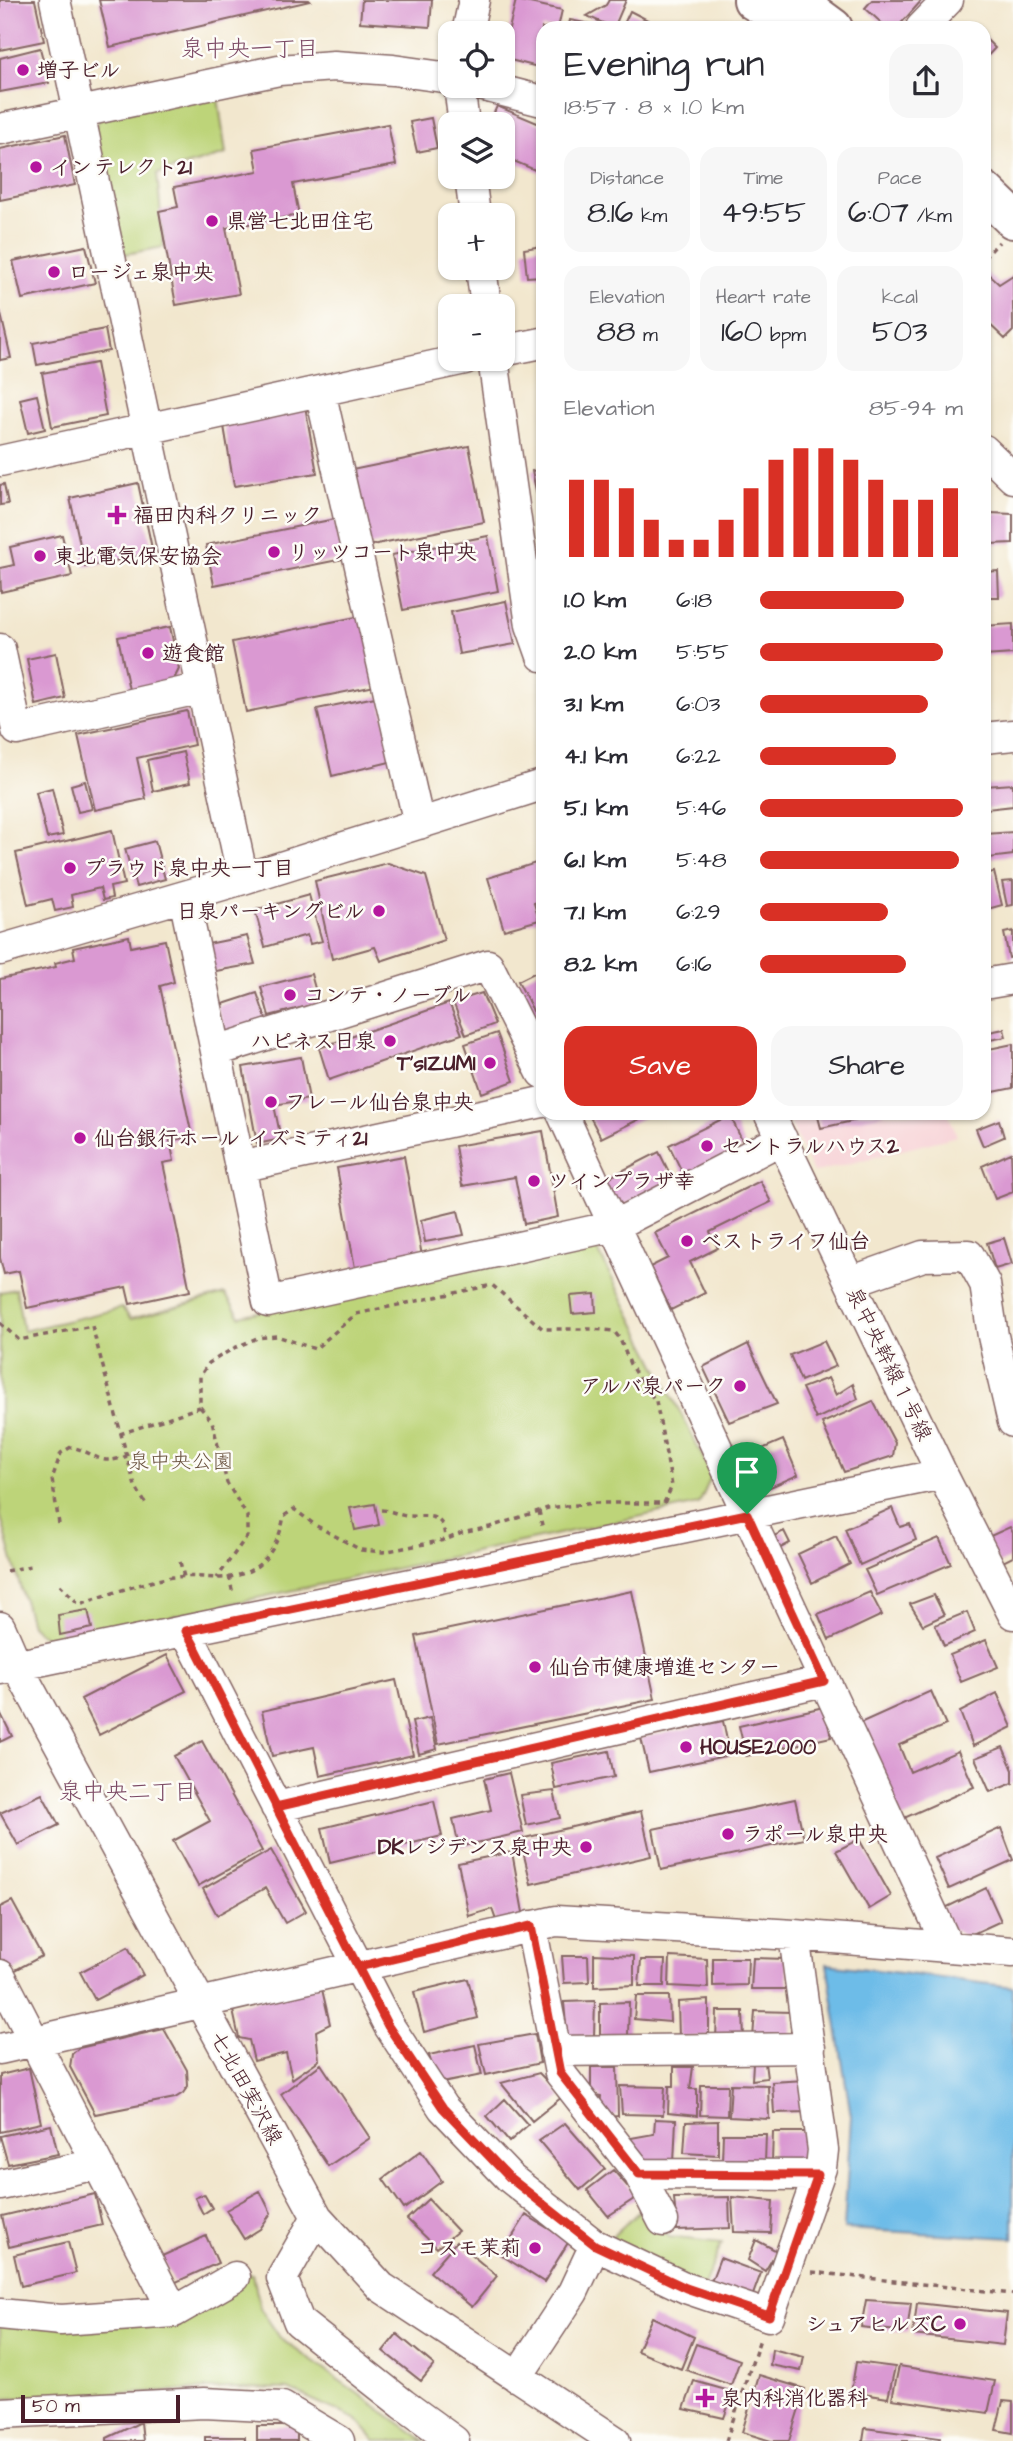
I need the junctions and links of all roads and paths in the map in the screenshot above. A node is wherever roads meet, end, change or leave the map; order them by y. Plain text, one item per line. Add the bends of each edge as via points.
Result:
1 (55, 0) edge
2 (474, 0) edge
3 (753, 0) edge
4 (795, 0) edge
5 (948, 0) edge
6 (470, 21) edge
7 (786, 21) edge
8 (824, 21) edge
9 (928, 21) edge
10 (438, 76) edge
11 (515, 94) edge
12 (536, 99) edge
13 (80, 111) junction
14 (0, 129) edge
15 (991, 169) edge
16 (1013, 189) edge
17 (991, 201) edge
18 (1009, 226) edge
19 (991, 249) edge
20 (536, 344) edge
21 (515, 348) edge
22 (438, 365) edge
23 (496, 371) edge
24 (320, 391) junction
25 (145, 429) junction
26 (991, 457) edge
27 (0, 461) edge
28 (1013, 478) edge
29 (529, 529) edge
30 (536, 639) edge
31 (0, 649) edge
32 (202, 688) junction
33 (9, 732) edge
34 (1013, 735) edge
35 (991, 737) edge
36 (536, 787) edge
37 (419, 824) junction
38 (243, 879) junction
39 (184, 897) junction
40 (0, 950) edge
41 (1013, 979) edge
42 (991, 983) edge
43 (216, 1051) junction
44 (536, 1061) edge
45 (536, 1103) edge
46 (565, 1120) edge
47 (772, 1120) edge
48 (782, 1139) junction
49 (240, 1167) junction
50 (614, 1226) junction
51 (850, 1282) junction
52 (0, 1323) edge
53 (200, 1407) junction
54 (1013, 1422) edge
55 (120, 1434) junction
56 (127, 1456) junction
57 (942, 1474) junction
58 (147, 1506) dead end
59 (381, 1510) dead end
60 (539, 1511) junction
61 (747, 1514) junction
62 (59, 1524) dead end
63 (544, 1537) dead end
64 (444, 1540) junction
65 (180, 1562) dead end
66 (35, 1565) dead end
67 (6, 1571) dead end
68 (1004, 1575) edge
69 (229, 1576) junction
70 (184, 1577) junction
71 (217, 1578) junction
72 (60, 1585) dead end
73 (235, 1602) dead end
74 (1013, 1614) edge
75 (0, 1627) edge
76 (186, 1631) junction
77 (8, 1668) edge
78 (824, 1681) junction
79 (276, 1807) junction
80 (531, 1926) junction
81 (794, 1935) junction
82 (948, 1947) junction
83 (1013, 1952) edge
84 (358, 1967) junction
85 (0, 1975) edge
86 (200, 2004) junction
87 (34, 2042) junction
88 (810, 2048) junction
89 (0, 2049) edge
90 (555, 2051) junction
91 (97, 2164) junction
92 (639, 2174) junction
93 (818, 2175) junction
94 (0, 2185) edge
95 (317, 2217) junction
96 (663, 2221) dead end
97 (595, 2245) junction
98 (803, 2271) dead end
99 (235, 2277) dead end
100 (1013, 2294) edge
101 (174, 2312) junction
102 (0, 2314) edge
103 (760, 2336) dead end
104 (517, 2377) junction
105 (0, 2413) edge
106 (339, 2441) edge
107 (454, 2441) edge
108 (615, 2441) edge
109 (726, 2441) edge

1 - 13 street
2 - 6 street
3 - 7 main road
4 - 8 main road
5 - 9 street
10 - 13 street via 334,66 279,70
11 - 12 street
13 - 14 street
13 - 25 street
15 - 16 main road
17 - 18 main road
18 - 19 path
20 - 21 street
22 - 24 street
23 - 29 street
24 - 25 street
24 - 37 street
25 - 27 street
25 - 32 street
26 - 28 street
29 - 30 street via 531,625
31 - 33 street
32 - 33 street
32 - 38 street
34 - 35 street
36 - 37 street
37 - 38 street
38 - 39 street
39 - 40 street
39 - 43 street
41 - 42 street
43 - 44 street via 488,965
43 - 49 street
45 - 49 street
46 - 50 street
47 - 48 street, 泉中央幹線１号線
48 - 50 street
48 - 51 street, 泉中央幹線１号線
49 - 50 street via 268,1302
50 - 61 street
51 - 54 street via 923,1256 969,1255 985,1284
51 - 57 street, 泉中央幹線１号線
52 - 55 path via 19,1340 92,1326
53 - 55 path
53 - 60 path via 200,1376 209,1363 257,1338 277,1336 315,1349 356,1314 492,1285 543,1329 614,1331 656,1401 672,1486 664,1503 595,1503
53 - 71 path via 212,1421 226,1483 247,1516 247,1536
55 - 56 path
56 - 58 path via 135,1486
56 - 62 path via 111,1462 71,1447 61,1453 52,1479
57 - 61 street
57 - 68 street, 泉中央幹線１号線
59 - 64 path via 427,1515 440,1521
60 - 63 path
60 - 64 path
61 - 76 street
61 - 78 street
64 - 69 path via 383,1552 362,1550 294,1509 284,1516 281,1535 257,1568
65 - 70 path
66 - 67 path
68 - 74 street, 泉中央幹線１号線
69 - 71 path
69 - 73 path
70 - 71 path
70 - 72 path via 79,1604
75 - 77 street, 七北田実沢線
76 - 77 street
76 - 79 street
77 - 86 street, 七北田実沢線
78 - 79 street
78 - 82 street
79 - 84 street
80 - 81 street via 556,1921
80 - 84 street
80 - 90 street
81 - 82 street
81 - 88 street
82 - 83 street
84 - 86 street
84 - 97 street via 388,2026 443,2108 510,2178
85 - 87 street
86 - 87 street
86 - 95 street, 七北田実沢線
87 - 89 street
87 - 91 street
88 - 90 street
88 - 93 street via 823,2150
90 - 92 street via 560,2073
91 - 94 street
91 - 101 street
92 - 93 street
92 - 96 street
93 - 97 street via 769,2316 686,2288
95 - 104 street, 七北田実沢線 via 381,2287
95 - 107 street via 282,2278 299,2322
97 - 104 street via 573,2292
98 - 100 path
99 - 101 street
101 - 102 street via 61,2320
103 - 109 path
104 - 108 street, 七北田実沢線
105 - 106 street via 204,2403 282,2407

